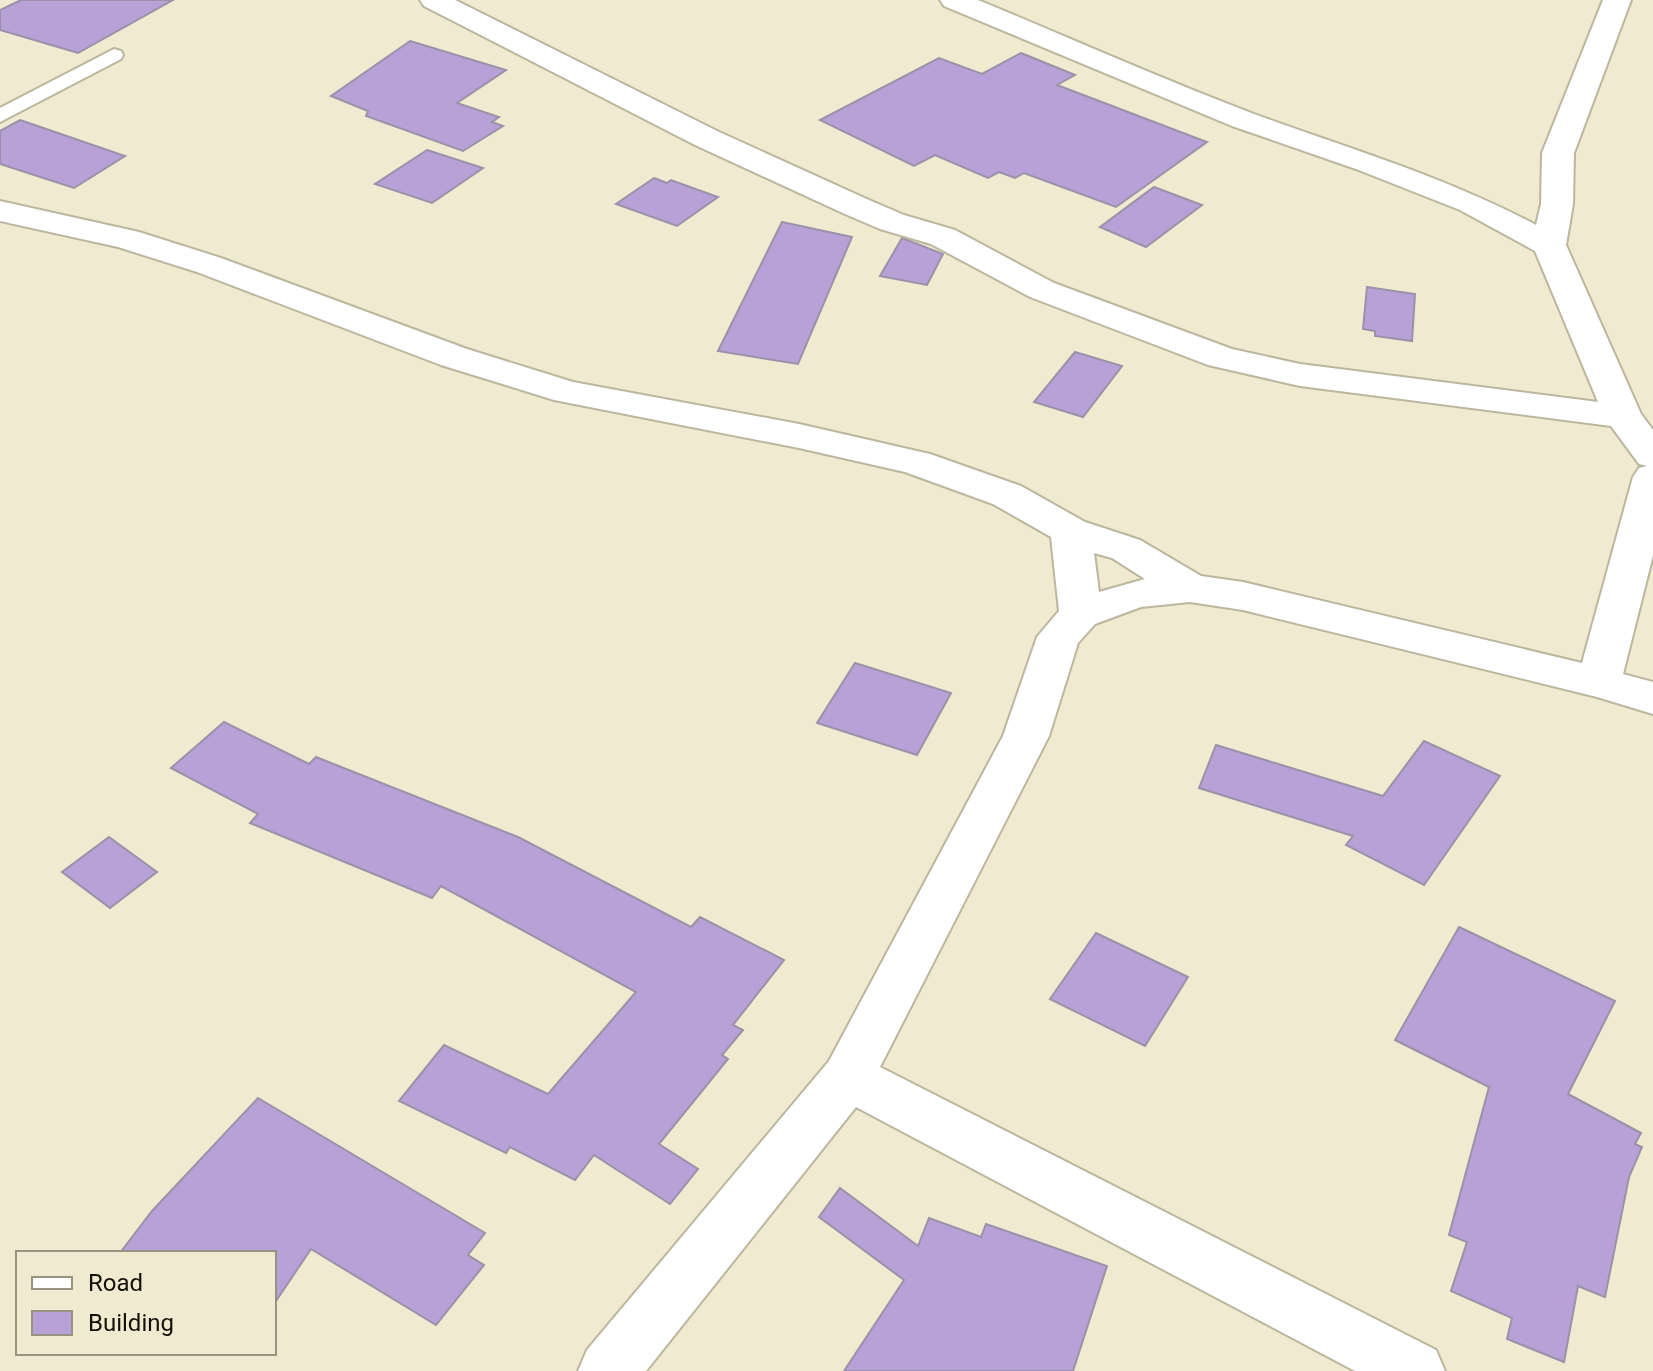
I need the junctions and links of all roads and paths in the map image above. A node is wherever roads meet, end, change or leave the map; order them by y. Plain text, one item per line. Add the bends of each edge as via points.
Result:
1 (434, 0) edge
2 (954, 0) edge
3 (1617, 0) edge
4 (114, 55) dead end
5 (0, 116) edge
6 (0, 211) edge
7 (1549, 245) junction
8 (1623, 416) junction
9 (1653, 456) edge
10 (1653, 477) edge
11 (1071, 531) junction
12 (1190, 588) junction
13 (1080, 614) junction
14 (1599, 682) junction
15 (1653, 698) edge
16 (848, 1077) junction
17 (608, 1371) edge
18 (1415, 1371) edge

1 - 8 street via 706,138 892,222 943,237 1042,290 1221,357 1300,375
2 - 7 street via 1243,120 1471,203
3 - 7 street via 1558,153
4 - 5 lane
6 - 11 street via 127,239 209,265 454,357 567,392 916,463 1007,495
7 - 8 street
8 - 9 street
10 - 14 street
11 - 12 street via 1126,549
11 - 13 street
12 - 13 street via 1136,594
12 - 14 street via 1243,596
13 - 16 street via 1058,637 1026,736
14 - 15 street
16 - 17 street
16 - 18 street

